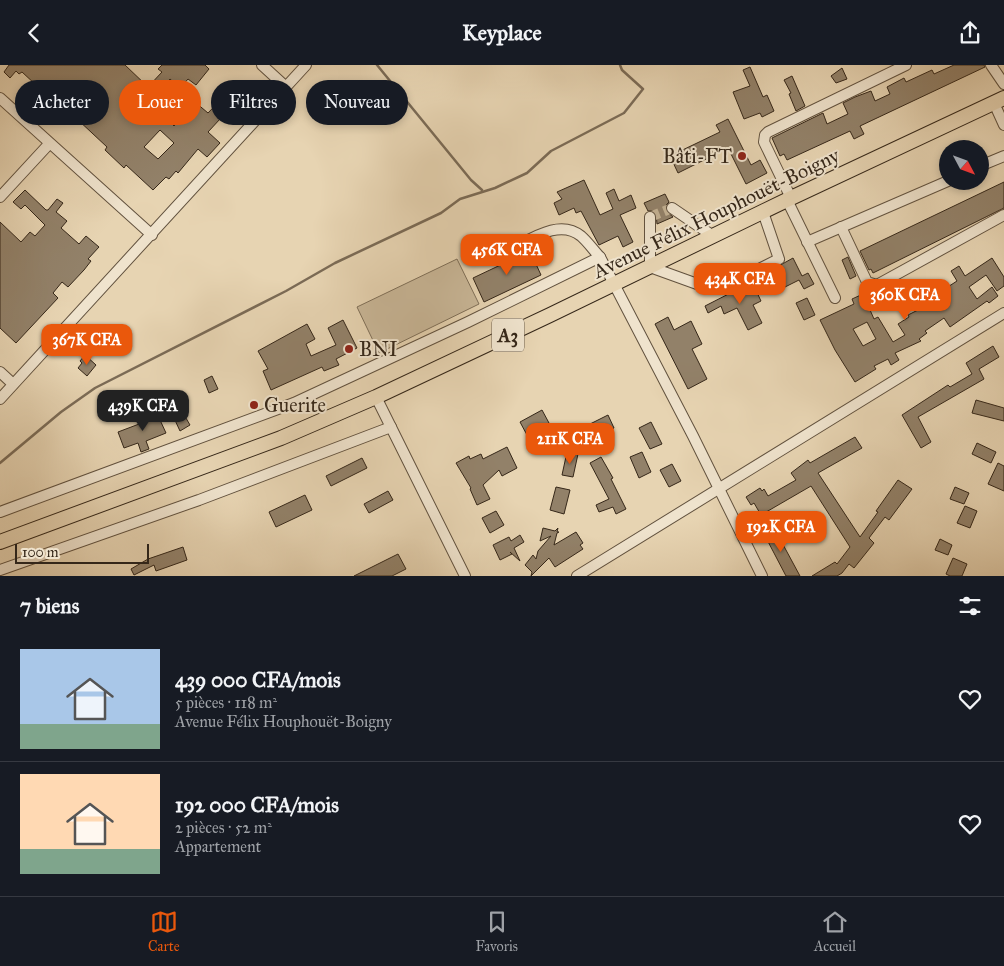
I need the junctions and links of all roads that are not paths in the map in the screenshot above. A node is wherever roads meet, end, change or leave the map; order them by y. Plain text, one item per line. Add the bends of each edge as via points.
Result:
1 (262, 65) edge
2 (306, 65) edge
3 (906, 65) edge
4 (991, 65) edge
5 (278, 80) edge
6 (292, 80) edge
7 (1004, 84) edge
8 (0, 98) edge
9 (999, 101) edge
10 (252, 125) edge
11 (1004, 125) edge
12 (50, 144) junction
13 (1004, 156) edge
14 (989, 162) edge
15 (939, 185) edge
16 (0, 197) edge
17 (789, 199) junction
18 (672, 208) dead end
19 (763, 212) junction
20 (1004, 215) edge
21 (650, 217) dead end
22 (841, 227) junction
23 (152, 235) junction
24 (713, 236) junction
25 (807, 242) junction
26 (509, 250) dead end
27 (600, 257) junction
28 (650, 267) junction
29 (615, 284) junction
30 (835, 298) dead end
31 (1004, 313) edge
32 (0, 372) edge
33 (13, 384) junction
34 (376, 397) junction
35 (0, 399) edge
36 (391, 427) junction
37 (719, 489) junction
38 (0, 512) edge
39 (0, 542) edge
40 (0, 570) edge
41 (465, 576) edge
42 (577, 576) edge
43 (762, 576) edge

1 - 5 street
2 - 6 street
3 - 17 street via 768,131 764,142
4 - 7 street
8 - 12 street
9 - 11 street
9 - 17 highway, Avenue Félix Houphouët-Boigny / A3
10 - 23 street
12 - 16 street
12 - 23 street
13 - 14 street
15 - 22 street
17 - 19 highway, Avenue Félix Houphouët-Boigny / A3
17 - 25 street
18 - 24 street
19 - 24 highway, Avenue Félix Houphouët-Boigny / A3
19 - 28 street via 779,259 721,288 711,289
20 - 22 street via 877,285 867,282
21 - 28 street
22 - 25 street
23 - 33 street
24 - 28 highway, Avenue Félix Houphouët-Boigny / A3
25 - 30 street
26 - 27 street via 550,230 562,228 581,236
27 - 29 street
27 - 38 street via 468,323 294,403
28 - 29 highway, Avenue Félix Houphouët-Boigny / A3
29 - 34 highway, Avenue Félix Houphouët-Boigny / A3
29 - 37 street
31 - 37 street
32 - 33 street
33 - 35 street
34 - 36 street
34 - 39 highway, Avenue Félix Houphouët-Boigny / A3 via 281,438
36 - 40 street via 199,500
36 - 41 street
37 - 42 street
37 - 43 street

